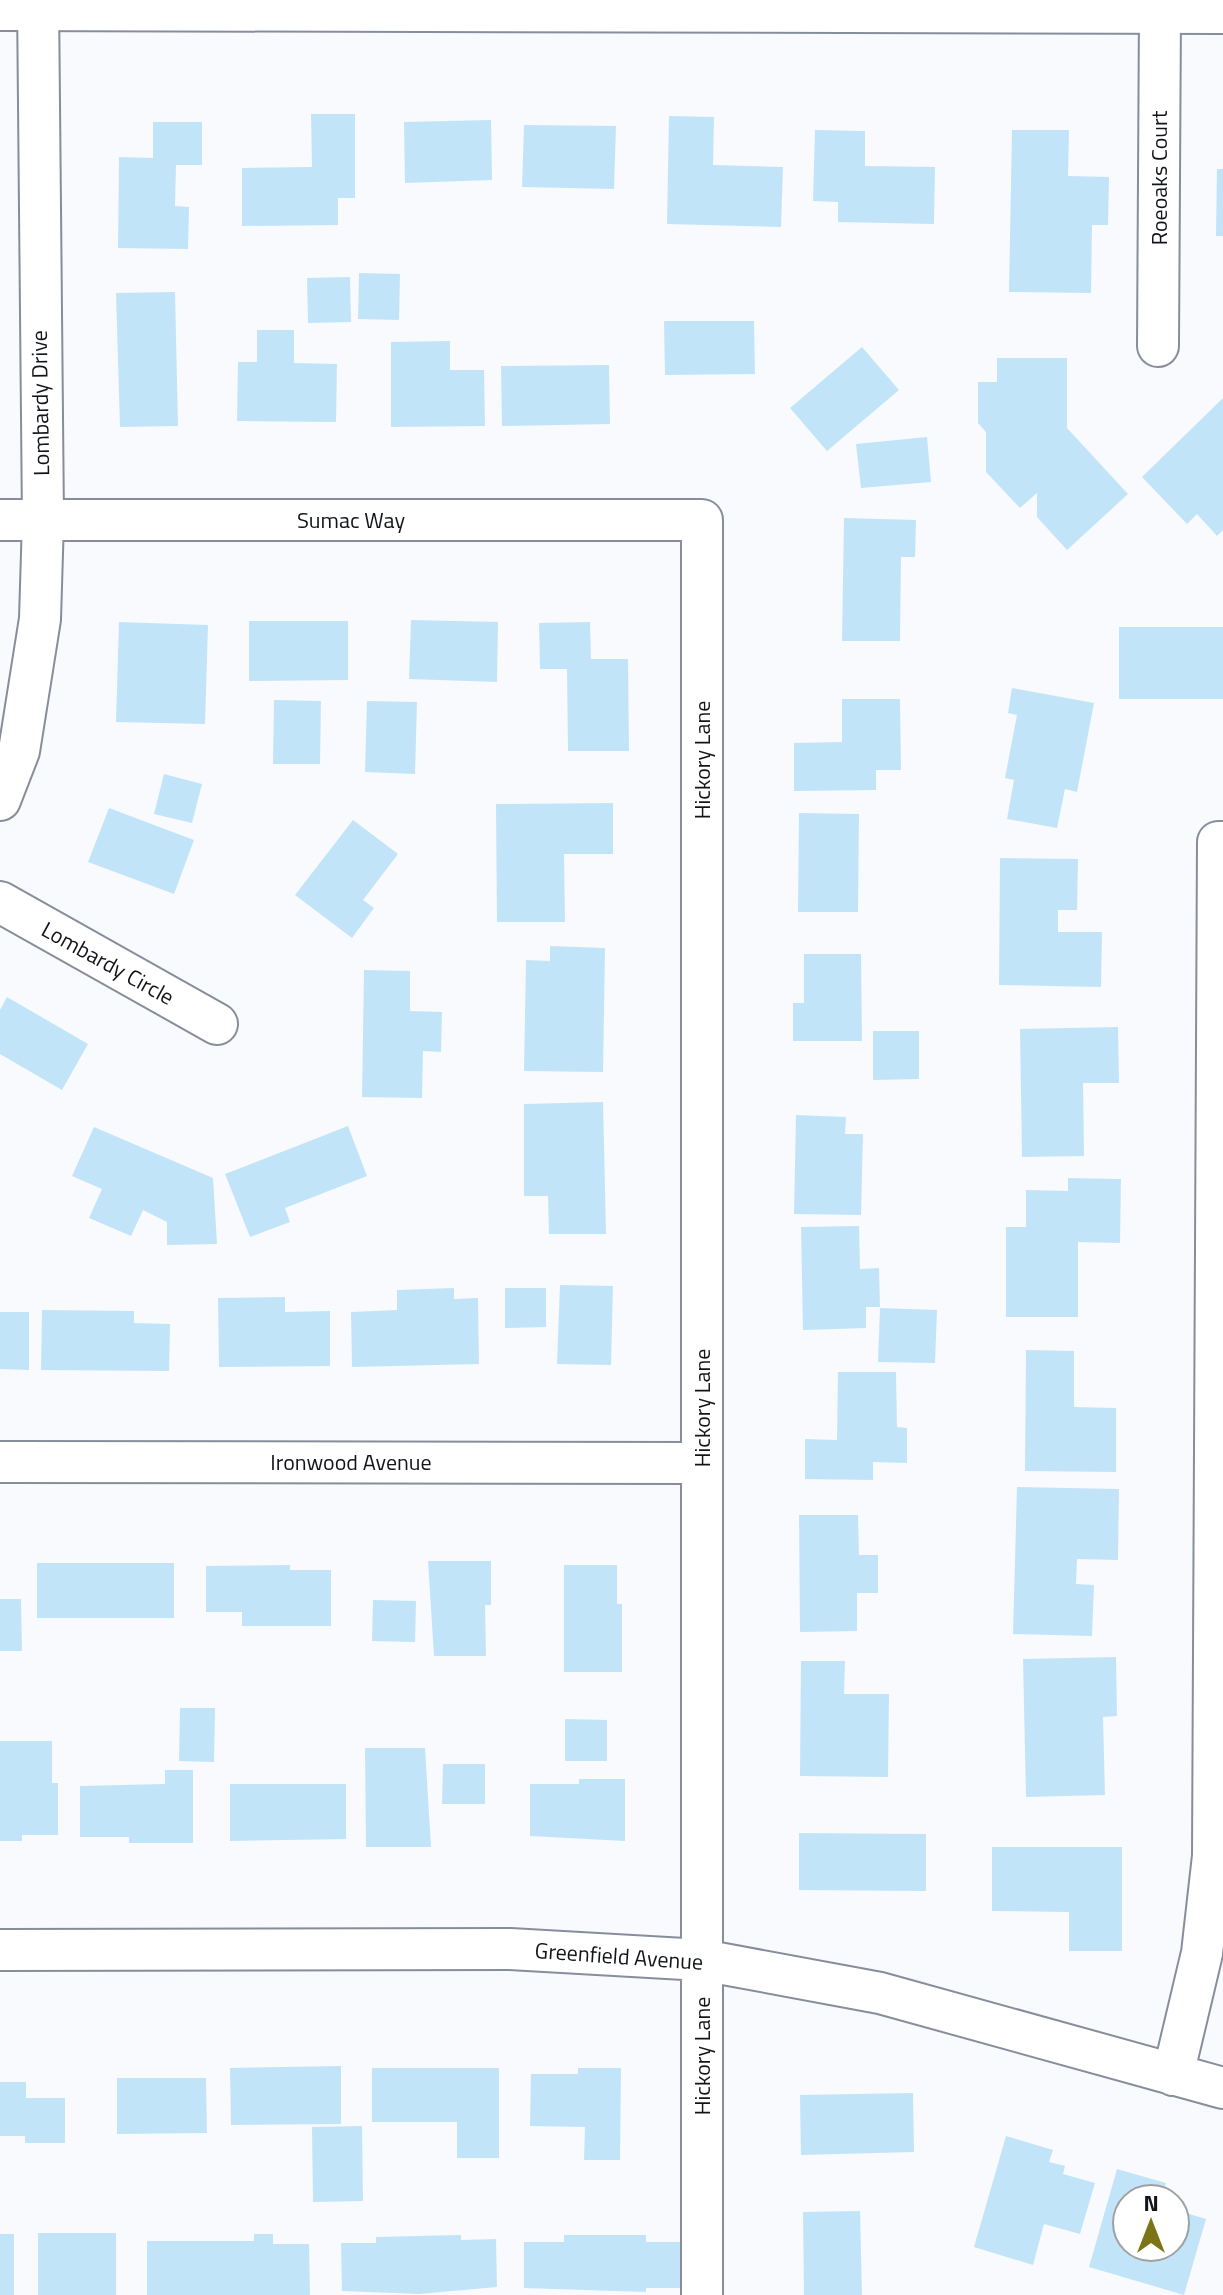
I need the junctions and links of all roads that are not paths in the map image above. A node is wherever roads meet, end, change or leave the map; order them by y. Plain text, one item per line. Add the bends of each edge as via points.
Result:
1 (25, 6) edge
2 (1160, 11) junction
3 (1223, 11) edge
4 (1158, 346) dead end
5 (0, 520) edge
6 (43, 520) junction
7 (702, 520) joint
8 (0, 800) edge
9 (1223, 842) edge
10 (0, 902) edge
11 (217, 1024) dead end
12 (0, 1462) edge
13 (702, 1463) junction
14 (0, 1950) edge
15 (702, 1960) junction
16 (1173, 2075) junction
17 (1223, 2088) edge
18 (702, 2295) edge

1 - 2 street
1 - 6 street, Lombardy Drive
2 - 3 street
2 - 4 street, Roeoaks Court
5 - 6 street, Sumac Way
6 - 7 street, Sumac Way
6 - 8 street, Lombardy Drive via 40,619 19,751
7 - 13 street, Hickory Lane
9 - 16 street via 1218,842 1212,1872 1202,1953
10 - 11 street, Lombardy Circle
12 - 13 street, Ironwood Avenue
13 - 15 street, Hickory Lane
14 - 15 street, Greenfield Avenue via 510,1949
15 - 16 street, Greenfield Avenue via 921,2002
15 - 18 street, Hickory Lane
16 - 17 street, Greenfield Avenue

